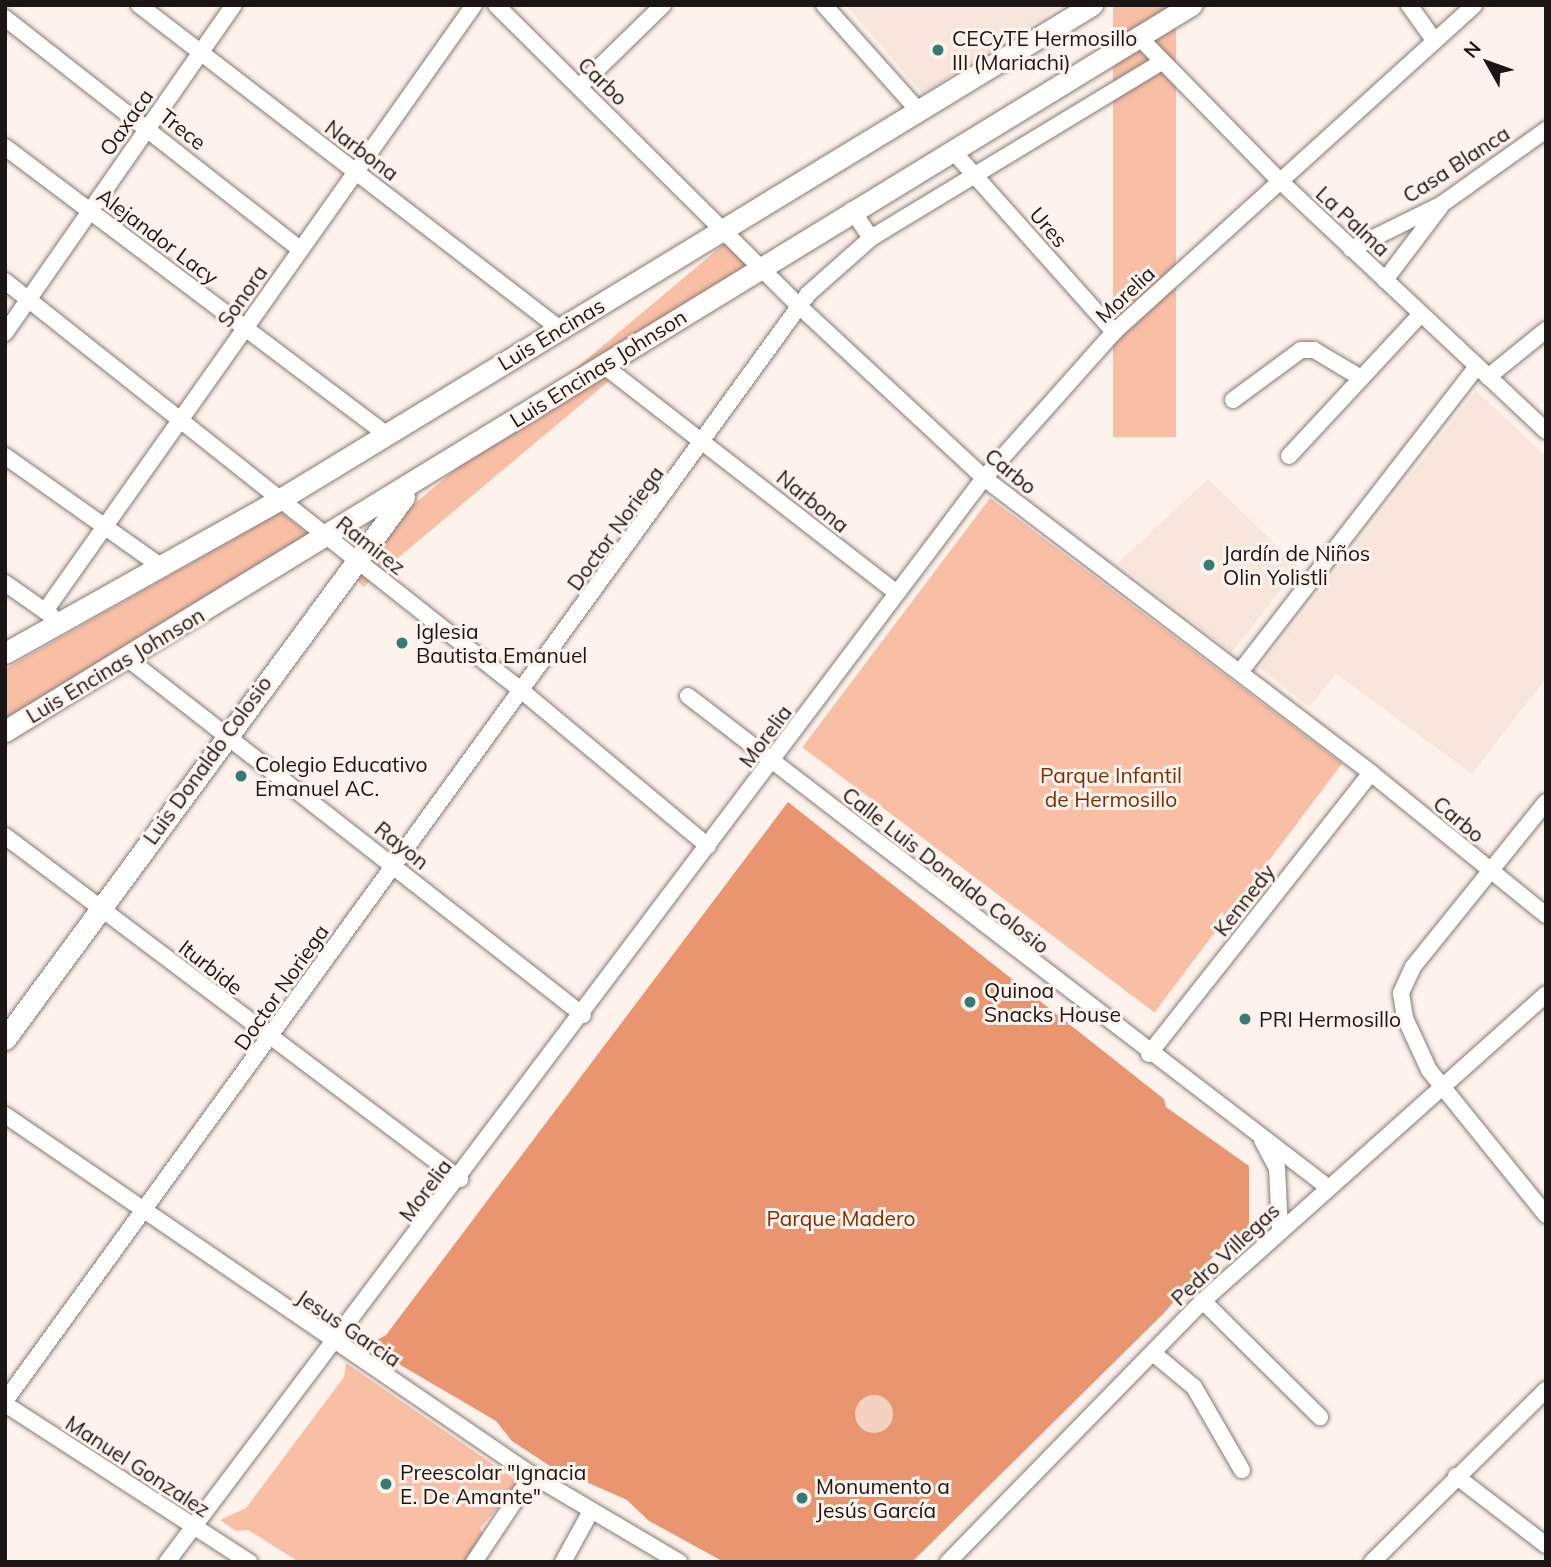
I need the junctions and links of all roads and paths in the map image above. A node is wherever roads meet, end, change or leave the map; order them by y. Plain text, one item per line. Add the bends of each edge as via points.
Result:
1 (10, 5) edge
2 (139, 5) edge
3 (234, 5) edge
4 (474, 5) edge
5 (496, 5) edge
6 (663, 5) edge
7 (824, 5) edge
8 (1092, 5) edge
9 (1191, 5) edge
10 (1409, 5) edge
11 (1474, 5) edge
12 (5, 12) edge
13 (5, 18) edge
14 (1138, 36) junction
15 (1434, 40) junction
16 (201, 52) junction
17 (1162, 62) junction
18 (579, 87) junction
19 (918, 110) junction
20 (147, 128) junction
21 (1546, 130) edge
22 (5, 147) edge
23 (952, 150) junction
24 (354, 172) junction
25 (975, 174) junction
26 (1279, 180) junction
27 (1442, 204) junction
28 (90, 210) junction
29 (852, 210) junction
30 (723, 229) junction
31 (871, 238) junction
32 (300, 249) junction
33 (1351, 249) junction
34 (760, 267) junction
35 (1385, 280) junction
36 (5, 281) edge
37 (28, 299) junction
38 (799, 306) junction
39 (1421, 314) junction
40 (245, 328) junction
41 (559, 329) junction
42 (1546, 330) edge
43 (1114, 332) junction
44 (5, 333) edge
45 (603, 365) junction
46 (1482, 372) junction
47 (1361, 378) junction
48 (1233, 400) dead end
49 (180, 420) junction
50 (1546, 431) edge
51 (386, 434) junction
52 (704, 440) junction
53 (5, 456) edge
54 (1289, 456) dead end
55 (984, 478) junction
56 (414, 484) junction
57 (279, 500) junction
58 (105, 526) junction
59 (327, 537) junction
60 (355, 559) junction
61 (163, 568) junction
62 (5, 583) edge
63 (897, 593) junction
64 (54, 617) junction
65 (5, 653) edge
66 (127, 658) junction
67 (1240, 672) junction
68 (522, 691) junction
69 (688, 696) dead end
70 (5, 731) edge
71 (227, 734) junction
72 (772, 762) junction
73 (1371, 773) junction
74 (1546, 802) edge
75 (5, 836) edge
76 (708, 846) junction
77 (394, 864) junction
78 (1488, 870) junction
79 (99, 907) junction
80 (1546, 915) edge
81 (1546, 994) edge
82 (583, 1015) junction
83 (5, 1039) edge
84 (270, 1040) junction
85 (1149, 1054) junction
86 (1444, 1090) junction
87 (5, 1115) edge
88 (1259, 1135) junction
89 (460, 1179) junction
90 (1329, 1188) junction
91 (146, 1212) junction
92 (1546, 1215) edge
93 (1280, 1230) junction
94 (1203, 1301) junction
95 (335, 1345) junction
96 (1153, 1353) junction
97 (1546, 1390) edge
98 (5, 1403) edge
99 (1320, 1417) dead end
100 (1242, 1470) dead end
101 (532, 1475) junction
102 (1456, 1476) junction
103 (591, 1511) junction
104 (193, 1526) junction
105 (1546, 1545) edge
106 (167, 1562) edge
107 (249, 1562) edge
108 (474, 1562) edge
109 (564, 1562) edge
110 (679, 1562) edge
111 (948, 1562) edge
112 (1372, 1562) edge

1 - 12 street
2 - 16 street, Narbona
3 - 16 street, Oaxaca
4 - 24 street, Sonora
5 - 18 street, Carbo
6 - 18 street
7 - 19 street
8 - 19 main road, Luis Encinas
9 - 14 main road, Luis Encinas Johnson
10 - 15 street
11 - 15 street, Morelia
13 - 20 street, Trece
14 - 17 street, La Palma
14 - 23 main road, Luis Encinas Johnson
15 - 26 street, Morelia
16 - 20 street, Oaxaca
16 - 24 street, Narbona
17 - 25 street, Doctor Noriega
17 - 26 street, La Palma
18 - 30 street, Carbo
19 - 30 main road, Luis Encinas
20 - 28 street, Oaxaca
20 - 32 street, Trece
21 - 27 street, Casa Blanca
22 - 28 street, Alejandor Lacy
23 - 25 street, Ures
23 - 29 main road, Luis Encinas Johnson
24 - 32 street, Sonora
24 - 41 street, Narbona
25 - 31 street, Doctor Noriega
25 - 43 street, Ures
26 - 33 street, La Palma
26 - 43 street, Morelia
27 - 33 street, Casa Blanca
27 - 35 street
28 - 37 street, Oaxaca
28 - 40 street, Alejandor Lacy
29 - 31 street
29 - 34 main road, Luis Encinas Johnson
30 - 34 street, Carbo
30 - 41 main road, Luis Encinas
31 - 38 street, Doctor Noriega
32 - 40 street, Sonora
33 - 35 street, La Palma
34 - 38 street, Carbo
34 - 45 main road, Luis Encinas Johnson
35 - 39 street, La Palma
36 - 37 street, Ramirez
37 - 44 street, Oaxaca
37 - 49 street, Ramirez
38 - 52 street, Doctor Noriega
38 - 55 street, Carbo
39 - 46 street, La Palma
39 - 47 street
40 - 49 street, Sonora
40 - 51 street, Alejandor Lacy
41 - 51 main road, Luis Encinas
42 - 46 street
43 - 55 street, Morelia
45 - 52 street, Narbona
45 - 56 main road, Luis Encinas Johnson
46 - 50 street, La Palma
46 - 67 street
47 - 48 street via 1314,350 1301,350
47 - 54 street
49 - 57 street, Ramirez
49 - 58 street, Sonora
51 - 57 main road, Luis Encinas
52 - 63 street, Narbona
52 - 68 street, Doctor Noriega
53 - 58 street
55 - 63 street, Morelia
55 - 67 street, Carbo
56 - 59 main road, Luis Encinas Johnson
56 - 60 main road, Luis Donaldo Colosio
57 - 59 street, Ramirez
57 - 61 main road, Luis Encinas
58 - 61 street
58 - 64 street, Sonora
59 - 60 street, Ramirez
59 - 66 main road, Luis Encinas Johnson
60 - 68 street, Ramirez
60 - 71 main road, Luis Donaldo Colosio
61 - 64 main road, Luis Encinas
62 - 64 street
63 - 72 street, Morelia
64 - 65 main road, Luis Encinas
66 - 70 main road, Luis Encinas Johnson
66 - 71 street, Rayon
67 - 73 street, Carbo
68 - 76 street, Ramirez
68 - 77 street, Doctor Noriega
69 - 72 street, Calle Luis Donaldo Colosio
71 - 77 street, Rayon
71 - 79 main road, Luis Donaldo Colosio
72 - 76 street, Morelia
72 - 85 street, Calle Luis Donaldo Colosio
73 - 78 street, Carbo
73 - 85 street, Kennedy
74 - 78 street
75 - 79 street, Iturbide
76 - 82 street, Morelia
77 - 82 street, Rayon
77 - 84 street, Doctor Noriega
78 - 80 street, Carbo
78 - 86 street via 1413,967 1401,993 1416,1044
79 - 83 main road, Luis Donaldo Colosio
79 - 84 street, Iturbide
81 - 86 street, Pedro Villegas
82 - 89 street, Morelia
84 - 89 street, Iturbide
84 - 91 street, Doctor Noriega
85 - 88 street, Calle Luis Donaldo Colosio
86 - 90 street, Pedro Villegas
86 - 92 street
87 - 91 street, Jesus Garcia
88 - 90 street, Calle Luis Donaldo Colosio
88 - 93 street via 1277,1168
89 - 95 street, Morelia
90 - 93 street, Pedro Villegas
91 - 95 street, Jesus Garcia
91 - 98 street, Doctor Noriega
93 - 94 street, Pedro Villegas
94 - 96 street, Pedro Villegas
94 - 99 street
95 - 101 street, Jesus Garcia
95 - 104 street, Morelia
96 - 100 street via 1194,1387
96 - 111 street, Pedro Villegas
97 - 102 street
98 - 104 street, Manuel Gonzalez
101 - 103 street, Jesus Garcia
101 - 108 street
102 - 105 street
102 - 112 street
103 - 109 street
103 - 110 street, Jesus Garcia
104 - 106 street, Morelia
104 - 107 street, Manuel Gonzalez

